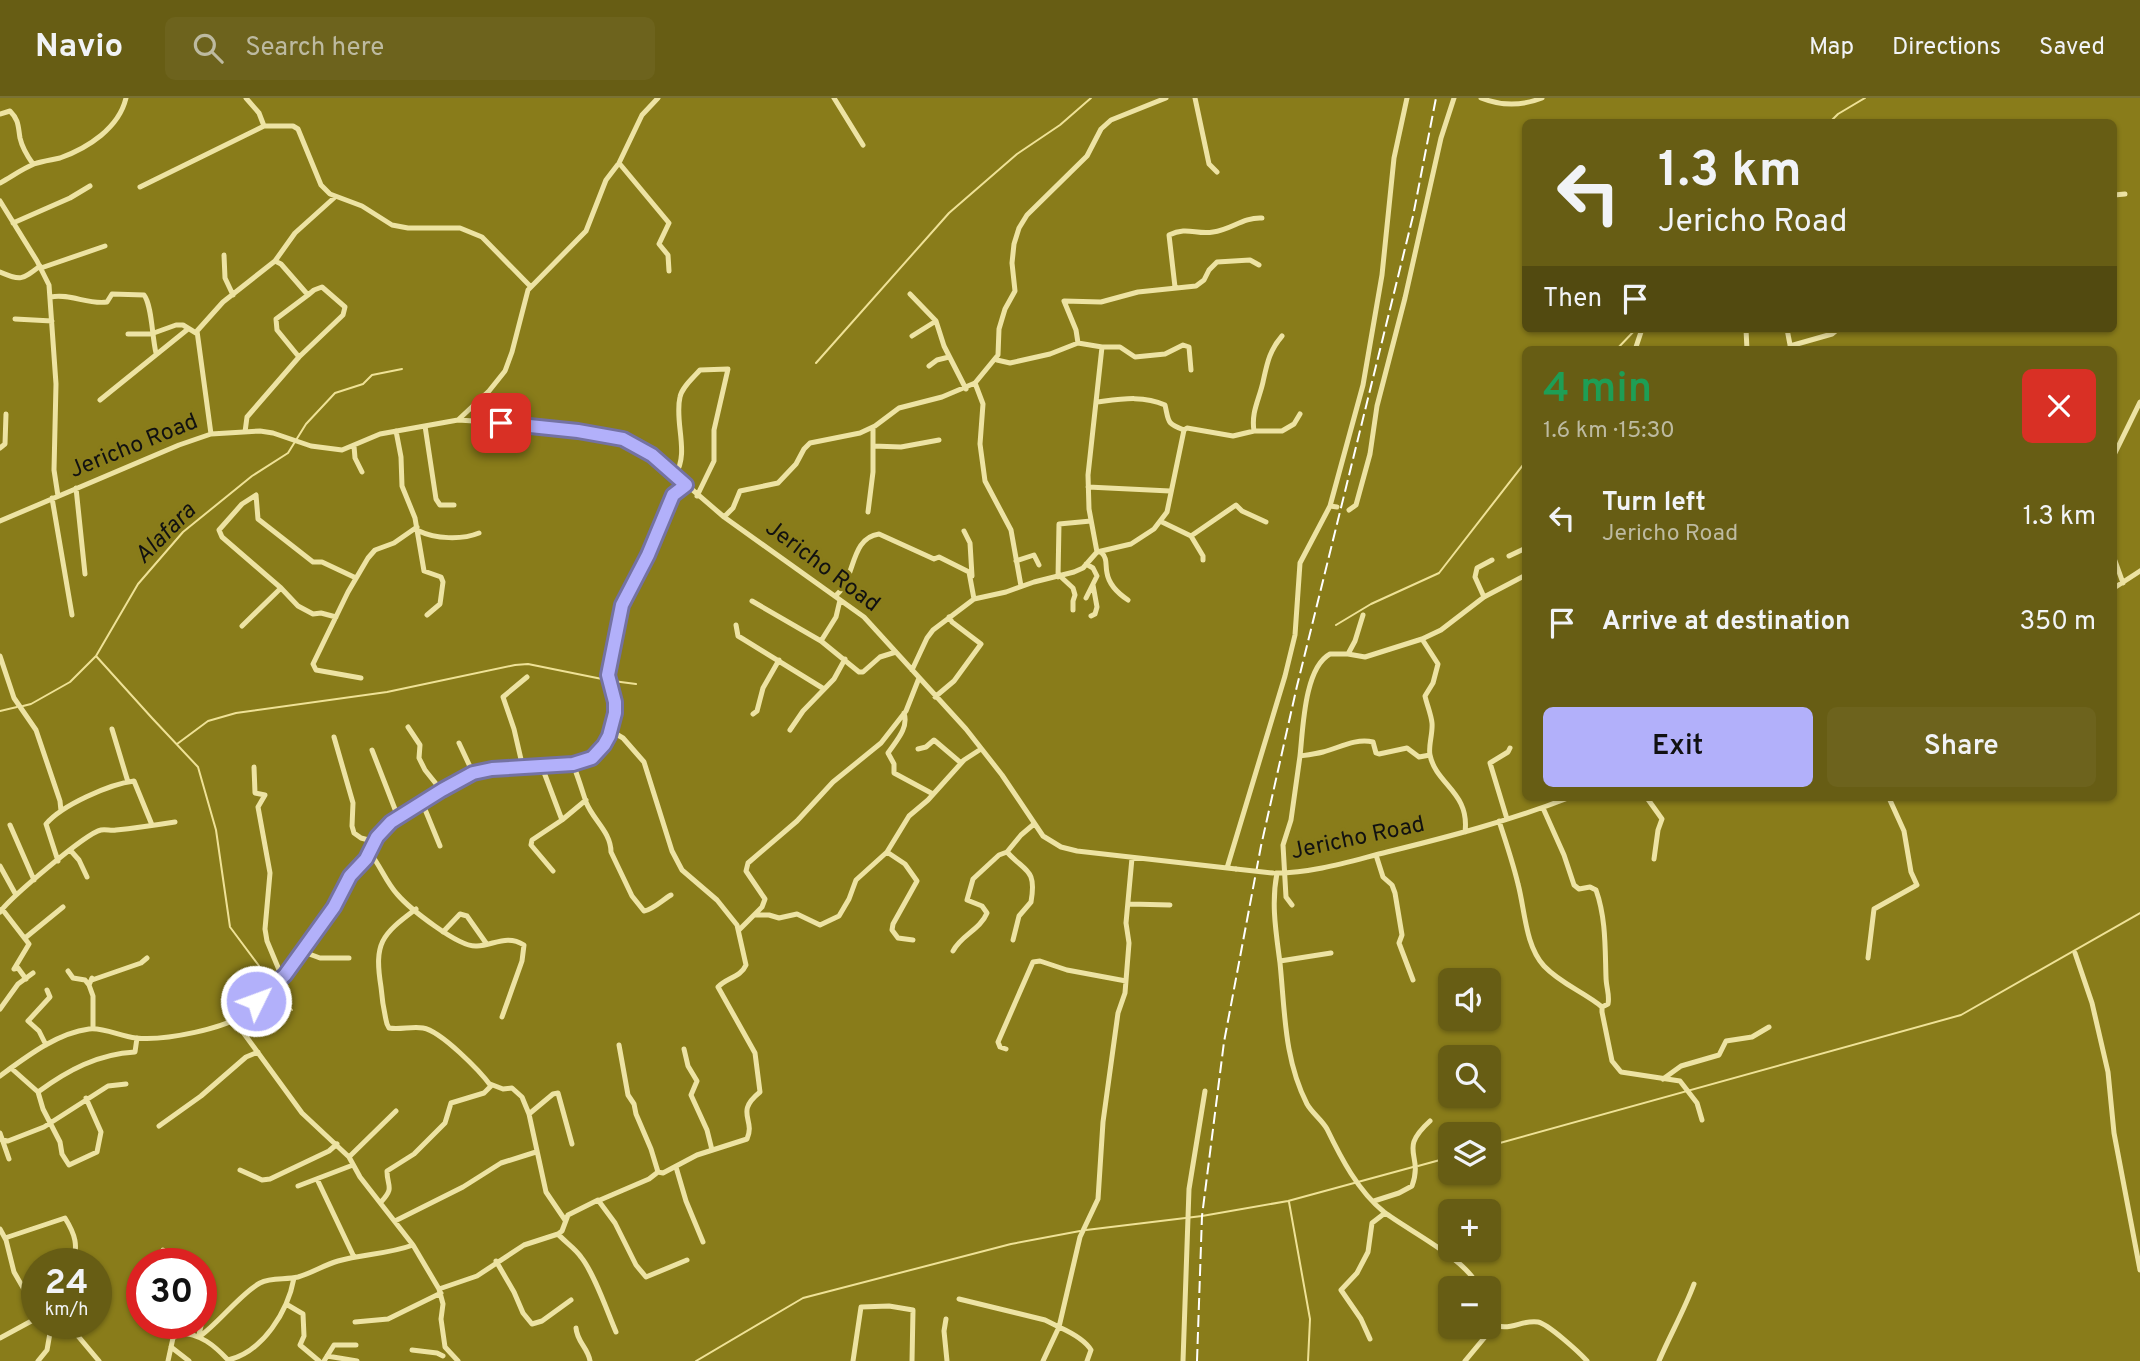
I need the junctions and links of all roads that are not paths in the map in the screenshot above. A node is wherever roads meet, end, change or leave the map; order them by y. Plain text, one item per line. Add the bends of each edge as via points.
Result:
1 (126, 98) edge
2 (246, 98) edge
3 (658, 98) edge
4 (834, 98) edge
5 (1166, 98) edge
6 (1195, 98) edge
7 (1407, 98) edge
8 (1454, 98) edge
9 (1481, 98) edge
10 (1542, 98) edge
11 (0, 114) edge
12 (264, 126) junction
13 (863, 145) dead end
14 (618, 163) junction
15 (33, 164) junction
16 (1217, 172) dead end
17 (0, 183) edge
18 (90, 186) dead end
19 (140, 187) dead end
20 (2125, 194) dead end
21 (2117, 195) edge
22 (335, 197) junction
23 (0, 201) edge
24 (1262, 218) dead end
25 (13, 223) junction
26 (104, 246) dead end
27 (224, 255) dead end
28 (275, 261) junction
29 (1259, 265) dead end
30 (40, 267) junction
31 (669, 271) dead end
32 (0, 272) edge
33 (531, 287) junction
34 (1175, 287) junction
35 (910, 294) dead end
36 (233, 295) junction
37 (308, 295) junction
38 (51, 297) junction
39 (15, 319) dead end
40 (52, 321) junction
41 (936, 321) junction
42 (188, 329) junction
43 (196, 333) junction
44 (1833, 333) edge
45 (128, 334) dead end
46 (151, 334) junction
47 (912, 336) dead end
48 (1282, 337) dead end
49 (1077, 343) junction
50 (1797, 346) edge
51 (1102, 347) junction
52 (156, 353) junction
53 (299, 357) junction
54 (950, 357) junction
55 (997, 360) junction
56 (929, 366) dead end
57 (1191, 370) dead end
58 (975, 383) junction
59 (966, 389) junction
60 (100, 400) dead end
61 (1097, 402) junction
62 (2140, 402) edge
63 (6, 414) dead end
64 (1300, 414) dead end
65 (458, 420) junction
66 (425, 426) junction
67 (873, 428) junction
68 (1184, 430) junction
69 (396, 431) junction
70 (1254, 431) junction
71 (245, 432) junction
72 (211, 434) junction
73 (939, 440) dead end
74 (354, 446) junction
75 (873, 446) junction
76 (0, 448) edge
77 (2117, 449) edge
78 (362, 472) dead end
79 (675, 475) junction
80 (686, 485) junction
81 (1088, 487) junction
82 (76, 488) junction
83 (1170, 491) junction
84 (697, 496) junction
85 (55, 497) junction
86 (454, 505) dead end
87 (1329, 506) junction
88 (1337, 508) dead end
89 (1349, 510) dead end
90 (868, 512) dead end
91 (724, 517) junction
92 (0, 521) edge
93 (1091, 521) junction
94 (1162, 522) junction
95 (1266, 522) dead end
96 (418, 529) junction
97 (964, 531) dead end
98 (479, 533) dead end
99 (1191, 536) junction
100 (1522, 550) edge
101 (1099, 552) junction
102 (1509, 556) dead end
103 (1203, 560) dead end
104 (1492, 560) dead end
105 (1016, 561) junction
106 (1086, 564) junction
107 (1039, 565) dead end
108 (2117, 566) edge
109 (2140, 571) edge
110 (85, 574) dead end
111 (1059, 576) junction
112 (1522, 577) edge
113 (356, 578) junction
114 (971, 583) junction
115 (2123, 583) junction
116 (1093, 585) junction
117 (1021, 586) junction
118 (2117, 586) edge
119 (281, 588) junction
120 (1485, 597) junction
121 (837, 598) junction
122 (1086, 598) dead end
123 (974, 599) junction
124 (1128, 600) dead end
125 (752, 601) dead end
126 (1073, 610) dead end
127 (72, 615) dead end
128 (427, 615) dead end
129 (1363, 615) dead end
130 (1091, 616) dead end
131 (336, 617) junction
132 (949, 617) junction
133 (736, 625) dead end
134 (242, 626) dead end
135 (1422, 639) junction
136 (821, 641) junction
137 (895, 652) junction
138 (1348, 654) junction
139 (0, 656) edge
140 (845, 659) junction
141 (779, 660) junction
142 (912, 670) junction
143 (527, 677) dead end
144 (361, 678) dead end
145 (919, 678) junction
146 (824, 689) junction
147 (935, 697) junction
148 (904, 713) junction
149 (753, 714) dead end
150 (408, 727) dead end
151 (112, 729) dead end
152 (790, 730) dead end
153 (611, 731) junction
154 (334, 737) dead end
155 (459, 743) dead end
156 (1510, 748) dead end
157 (918, 749) dead end
158 (981, 749) junction
159 (372, 750) dead end
160 (1430, 755) junction
161 (1300, 757) junction
162 (961, 763) junction
163 (573, 764) junction
164 (254, 767) dead end
165 (542, 767) junction
166 (523, 768) junction
167 (473, 773) junction
168 (128, 782) junction
169 (442, 790) junction
170 (933, 794) junction
171 (586, 800) junction
172 (1560, 801) edge
173 (1649, 801) edge
174 (1890, 801) edge
175 (422, 802) junction
176 (1543, 808) junction
177 (61, 811) junction
178 (398, 817) junction
179 (1507, 819) junction
180 (562, 820) junction
181 (1499, 821) junction
182 (175, 822) dead end
183 (1034, 824) junction
184 (10, 825) dead end
185 (152, 825) junction
186 (1465, 832) junction
187 (376, 842) junction
188 (440, 846) dead end
189 (71, 850) junction
190 (887, 852) junction
191 (1007, 852) junction
192 (370, 853) junction
193 (1376, 855) junction
194 (1132, 858) junction
195 (1654, 859) dead end
196 (58, 861) junction
197 (0, 866) edge
198 (1227, 868) junction
199 (553, 871) dead end
200 (1278, 873) junction
201 (87, 877) dead end
202 (34, 880) junction
203 (16, 895) junction
204 (671, 895) dead end
205 (1129, 904) junction
206 (1170, 905) dead end
207 (1292, 905) dead end
208 (63, 907) dead end
209 (416, 909) junction
210 (1, 910) edge
211 (754, 915) junction
212 (739, 930) junction
213 (443, 932) junction
214 (25, 938) junction
215 (913, 940) dead end
216 (1013, 940) dead end
217 (486, 943) junction
218 (301, 951) junction
219 (953, 951) dead end
220 (1331, 953) dead end
221 (2075, 953) dead end
222 (147, 957) dead end
223 (349, 958) dead end
224 (1868, 958) dead end
225 (1279, 961) junction
226 (68, 971) dead end
227 (33, 973) dead end
228 (282, 977) junction
229 (26, 979) junction
230 (1413, 980) dead end
231 (1126, 981) junction
232 (89, 985) junction
233 (47, 990) dead end
234 (1602, 1007) junction
235 (0, 1009) edge
236 (502, 1017) dead end
237 (234, 1020) junction
238 (1769, 1027) dead end
239 (93, 1028) junction
240 (137, 1038) junction
241 (46, 1045) junction
242 (619, 1045) dead end
243 (684, 1049) dead end
244 (1006, 1049) dead end
245 (258, 1052) junction
246 (11, 1068) junction
247 (0, 1076) edge
248 (1663, 1079) junction
249 (126, 1084) dead end
250 (491, 1084) junction
251 (1205, 1091) dead end
252 (38, 1092) junction
253 (86, 1098) junction
254 (396, 1111) dead end
255 (529, 1114) junction
256 (1702, 1120) dead end
257 (1430, 1121) dead end
258 (50, 1123) junction
259 (159, 1126) dead end
260 (1, 1136) edge
261 (337, 1144) junction
262 (572, 1144) dead end
263 (712, 1150) junction
264 (536, 1152) junction
265 (349, 1157) junction
266 (9, 1159) dead end
267 (353, 1165) junction
268 (676, 1167) junction
269 (240, 1170) dead end
270 (658, 1172) junction
271 (317, 1179) junction
272 (298, 1186) dead end
273 (600, 1200) junction
274 (1374, 1201) junction
275 (381, 1202) junction
276 (1385, 1213) junction
277 (565, 1220) junction
278 (395, 1221) junction
279 (0, 1229) edge
280 (558, 1234) junction
281 (5, 1238) junction
282 (704, 1242) dead end
283 (413, 1245) junction
284 (76, 1248) edge
285 (9, 1256) junction
286 (354, 1257) junction
287 (687, 1260) dead end
288 (0, 1261) edge
289 (496, 1261) junction
290 (2140, 1270) edge
291 (1471, 1276) edge
292 (294, 1278) junction
293 (21, 1284) edge
294 (1694, 1284) dead end
295 (440, 1291) junction
296 (959, 1299) dead end
297 (571, 1300) dead end
298 (286, 1304) junction
299 (946, 1319) dead end
300 (355, 1322) dead end
301 (217, 1324) edge
302 (1501, 1325) edge
303 (21, 1326) edge
304 (1059, 1327) junction
305 (576, 1328) dead end
306 (616, 1332) dead end
307 (1, 1335) edge
308 (49, 1339) edge
309 (80, 1339) edge
310 (173, 1339) edge
311 (202, 1339) edge
312 (1370, 1339) dead end
313 (1481, 1339) edge
314 (356, 1345) dead end
315 (171, 1347) junction
316 (446, 1349) junction
317 (412, 1350) dead end
318 (244, 1358) edge
319 (442, 1358) edge
320 (323, 1359) edge
321 (38, 1361) edge
322 (99, 1361) edge
323 (168, 1361) edge
324 (189, 1361) edge
325 (357, 1361) edge
326 (458, 1361) edge
327 (590, 1361) edge
328 (853, 1361) edge
329 (912, 1361) edge
330 (947, 1361) edge
331 (1043, 1361) edge
332 (1087, 1361) edge
333 (1183, 1361) edge
334 (1465, 1361) edge
335 (1587, 1361) edge
336 (1659, 1361) edge

1 - 15 street via 116,121 94,141 75,152
2 - 12 street
3 - 14 street via 642,115
4 - 13 street
5 - 55 street via 1111,120 1087,156 1027,215 1014,244 1015,291 999,329
6 - 16 street via 1209,164
7 - 87 street via 1394,159 1382,275 1363,385
8 - 89 street via 1377,405 1370,454 1356,505
9 - 10 street via 1511,104
11 - 15 street via 10,111 15,116
12 - 19 street
12 - 22 street via 298,129 321,185
14 - 31 street via 668,223 659,244 668,255
14 - 33 street via 606,180 586,231
15 - 17 street
18 - 25 street
20 - 21 street
22 - 28 street via 295,233
22 - 33 street via 401,227 460,228 475,234
23 - 25 street
24 - 34 street via 1248,218 1215,232 1180,230 1169,235
25 - 30 street
26 - 30 street
27 - 36 street via 225,278
28 - 36 street
28 - 37 street
29 - 34 street via 1250,260 1217,262 1196,286
30 - 32 street via 24,278
30 - 38 street
33 - 65 street via 505,371
34 - 49 street via 1101,302 1064,302
35 - 41 street
36 - 43 street
37 - 53 street via 276,319 277,330
37 - 53 street via 322,287 345,307 343,315
38 - 40 street
38 - 46 street via 100,303 112,294 144,295
39 - 40 street
40 - 85 street
41 - 47 street
41 - 54 street
42 - 43 street
42 - 46 street via 176,325
42 - 52 street
43 - 72 street
44 - 50 street
45 - 46 street
46 - 52 street
48 - 70 street via 1266,362 1253,414
49 - 51 street
49 - 55 street via 1010,363
51 - 57 street via 1121,347 1132,356 1149,357 1187,345
51 - 61 street
52 - 60 street
53 - 71 street via 247,417
54 - 56 street
54 - 59 street
55 - 58 street
58 - 59 street
58 - 105 street via 983,404 980,444 985,481 1011,530
59 - 67 street via 899,408
61 - 68 street via 1151,399 1165,405 1171,425
61 - 81 street
62 - 77 street
63 - 76 street via 5,444
64 - 70 street via 1282,431
65 - 66 street, Jericho Road
65 - 79 street, Jericho Road via 623,439
66 - 69 street, Jericho Road
66 - 86 street via 436,499 440,505
67 - 75 street
67 - 91 street via 810,443 784,478 774,485 742,490
68 - 70 street via 1189,427 1233,436
68 - 83 street
69 - 74 street, Jericho Road
69 - 96 street via 402,486
71 - 72 street, Jericho Road
71 - 74 street, Jericho Road via 273,433 335,450
72 - 82 street, Jericho Road
73 - 75 street via 901,447
74 - 78 street
75 - 90 street
79 - 80 street, Jericho Road
79 - 84 street via 681,459 681,394 700,370 728,369 714,430 715,461
80 - 84 street, Jericho Road
80 - 153 street via 673,495 622,605 608,675 615,713
81 - 83 street
81 - 93 street
82 - 85 street, Jericho Road
82 - 110 street
83 - 94 street
84 - 91 street, Jericho Road
85 - 92 street, Jericho Road
85 - 127 street
87 - 88 street
87 - 198 street via 1300,563 1295,635
91 - 121 street, Jericho Road
93 - 101 street
93 - 111 street via 1059,524
94 - 99 street
94 - 101 street via 1136,541
95 - 99 street via 1235,505
96 - 98 street via 428,536
96 - 113 street via 375,550
96 - 128 street via 424,571 443,582 440,604
97 - 114 street via 972,556
99 - 103 street
100 - 102 street
101 - 106 street
101 - 124 street via 1107,558 1109,581
104 - 120 street via 1477,568 1475,577
105 - 107 street via 1034,555
105 - 117 street
106 - 111 street
106 - 116 street via 1097,576
108 - 115 street
109 - 115 street
111 - 117 street
111 - 126 street via 1073,588
112 - 120 street
113 - 119 street via 313,562 258,519 256,495 219,530
113 - 131 street
114 - 121 street via 967,570 946,559 934,559 874,534 859,548
114 - 123 street
115 - 118 street
116 - 122 street
116 - 130 street via 1097,607
117 - 123 street
119 - 131 street via 313,614
119 - 134 street
120 - 135 street
121 - 136 street via 836,617
121 - 137 street, Jericho Road via 864,617
123 - 132 street
125 - 136 street
129 - 138 street
131 - 144 street via 313,664 316,670
132 - 142 street via 929,634
132 - 147 street via 981,644 954,681
133 - 141 street via 738,636
135 - 138 street via 1365,657
135 - 160 street via 1438,664 1426,696 1432,725
136 - 140 street
137 - 140 street via 880,657 863,672
137 - 142 street, Jericho Road
138 - 161 street via 1330,654 1318,665 1309,692
139 - 177 street via 14,698 36,730
140 - 146 street
141 - 146 street
141 - 149 street
142 - 145 street, Jericho Road
143 - 166 street via 503,697
145 - 147 street, Jericho Road
145 - 148 street
146 - 152 street
147 - 158 street, Jericho Road
148 - 170 street via 904,729 888,753 894,773
148 - 211 street via 881,743 748,863 746,871 765,899
150 - 169 street via 420,745 419,758 425,770
151 - 168 street
153 - 163 street via 592,758
153 - 212 street via 644,762 664,830 682,870 717,900
154 - 187 street via 354,803 352,827 361,838
155 - 167 street
156 - 179 street via 1490,763
157 - 162 street via 934,740
158 - 162 street
158 - 183 street, Jericho Road
159 - 178 street
160 - 161 street via 1419,757 1407,748 1379,754 1368,740
160 - 186 street via 1436,770 1459,797
161 - 200 street
162 - 170 street
163 - 165 street
163 - 171 street
164 - 228 street via 255,793 265,795 258,807 270,873 265,929
165 - 166 street
165 - 180 street
166 - 167 street
167 - 169 street
168 - 177 street
168 - 185 street via 137,784
169 - 175 street
170 - 190 street via 909,816
171 - 180 street
171 - 204 street via 611,843 611,852 637,904 644,911
172 - 176 street, Jericho Road
173 - 195 street via 1662,819
174 - 224 street via 1904,831 1917,885 1874,909
175 - 178 street
175 - 188 street
176 - 179 street, Jericho Road
176 - 234 street via 1574,885 1590,887 1598,896 1609,996
177 - 196 street via 46,824
178 - 187 street
179 - 181 street, Jericho Road
180 - 199 street via 531,845
181 - 186 street, Jericho Road
181 - 234 street via 1538,957 1569,987
182 - 185 street
183 - 191 street
183 - 194 street, Jericho Road via 1061,847
184 - 202 street
185 - 189 street via 99,830
186 - 193 street, Jericho Road
187 - 192 street
189 - 196 street
189 - 201 street
190 - 211 street via 856,880 839,916 831,921 820,925 797,914 779,918
190 - 215 street via 905,864 917,881 892,930 898,938
191 - 216 street via 1031,874 1031,902 1019,916
191 - 219 street via 973,878 967,900 987,913
192 - 209 street via 397,894
192 - 218 street
193 - 200 street, Jericho Road
193 - 230 street via 1382,877 1395,893 1402,935 1399,943
194 - 198 street, Jericho Road
194 - 205 street
196 - 202 street
197 - 203 street
198 - 200 street, Jericho Road, bridge
200 - 207 street
200 - 225 street via 1274,901
202 - 203 street
203 - 210 street
205 - 206 street
205 - 231 street
208 - 214 street
209 - 213 street
209 - 250 street via 393,927 378,951 387,1024 396,1029 426,1028 467,1058
210 - 214 street
211 - 212 street
212 - 263 street via 745,969 719,987 755,1053 760,1092 746,1110 747,1139
213 - 217 street via 462,943
213 - 217 street via 460,914 467,916
214 - 229 street via 29,947 14,969
217 - 236 street via 502,939 524,945
218 - 223 street via 320,958
218 - 228 street
220 - 225 street
221 - 290 street via 2108,1072 2114,1133
222 - 232 street via 92,978
225 - 274 street via 1292,1067 1342,1161
226 - 232 street
227 - 229 street
228 - 237 street via 263,988 252,1008
229 - 235 street
231 - 244 street via 1032,962 999,1042
231 - 304 street via 1103,1122 1098,1199 1080,1237
232 - 239 street
233 - 241 street via 50,996 28,1021
234 - 248 street via 1612,1060 1621,1072
237 - 240 street via 184,1034
237 - 245 street
238 - 248 street via 1752,1037 1726,1041 1719,1055 1681,1066
239 - 240 street
239 - 241 street
240 - 252 street via 135,1052 105,1056 59,1076
241 - 246 street
242 - 270 street via 628,1095
243 - 263 street via 697,1081 691,1095
245 - 259 street
245 - 261 street via 302,1113
246 - 247 street
246 - 252 street
248 - 256 street via 1686,1086
249 - 253 street via 108,1086
250 - 255 street via 515,1090
250 - 275 street via 484,1093 451,1103 445,1123 414,1154 387,1171 391,1187
251 - 333 street via 1189,1189
252 - 258 street
253 - 258 street
253 - 258 street via 101,1132 96,1154 69,1165
254 - 265 street
255 - 262 street via 558,1093
255 - 264 street
257 - 274 street via 1411,1147 1416,1166 1412,1186
258 - 260 street via 8,1141
260 - 266 street
261 - 265 street
261 - 269 street via 270,1179
263 - 268 street
264 - 277 street via 546,1192
264 - 278 street via 501,1163
265 - 267 street
267 - 271 street
267 - 275 street
268 - 270 street
268 - 282 street
270 - 273 street
271 - 272 street
271 - 286 street
273 - 277 street via 570,1213
273 - 287 street via 646,1277
274 - 276 street
275 - 278 street
276 - 291 street
276 - 312 street via 1372,1223 1368,1252 1341,1290
277 - 280 street
278 - 283 street
279 - 281 street
280 - 289 street
280 - 306 street via 586,1264
281 - 284 street via 65,1218
281 - 285 street
283 - 286 street
283 - 295 street
285 - 288 street
285 - 293 street
286 - 292 street
289 - 295 street via 470,1279
289 - 297 street via 532,1324
292 - 298 street
292 - 301 street via 259,1284
294 - 336 street
295 - 300 street via 388,1319
295 - 316 street
296 - 304 street
298 - 318 street via 270,1332
298 - 320 street via 303,1314 300,1345
299 - 330 street
302 - 335 street via 1512,1328 1541,1322
303 - 307 street
304 - 331 street
304 - 332 street via 1087,1345 1091,1350
305 - 327 street
308 - 321 street
309 - 322 street
310 - 315 street
311 - 318 street via 228,1360
313 - 334 street
314 - 320 street via 334,1345
315 - 323 street
315 - 324 street
316 - 319 street
316 - 326 street
317 - 319 street via 437,1353
320 - 325 street
328 - 329 street via 861,1307 871,1306 913,1310

